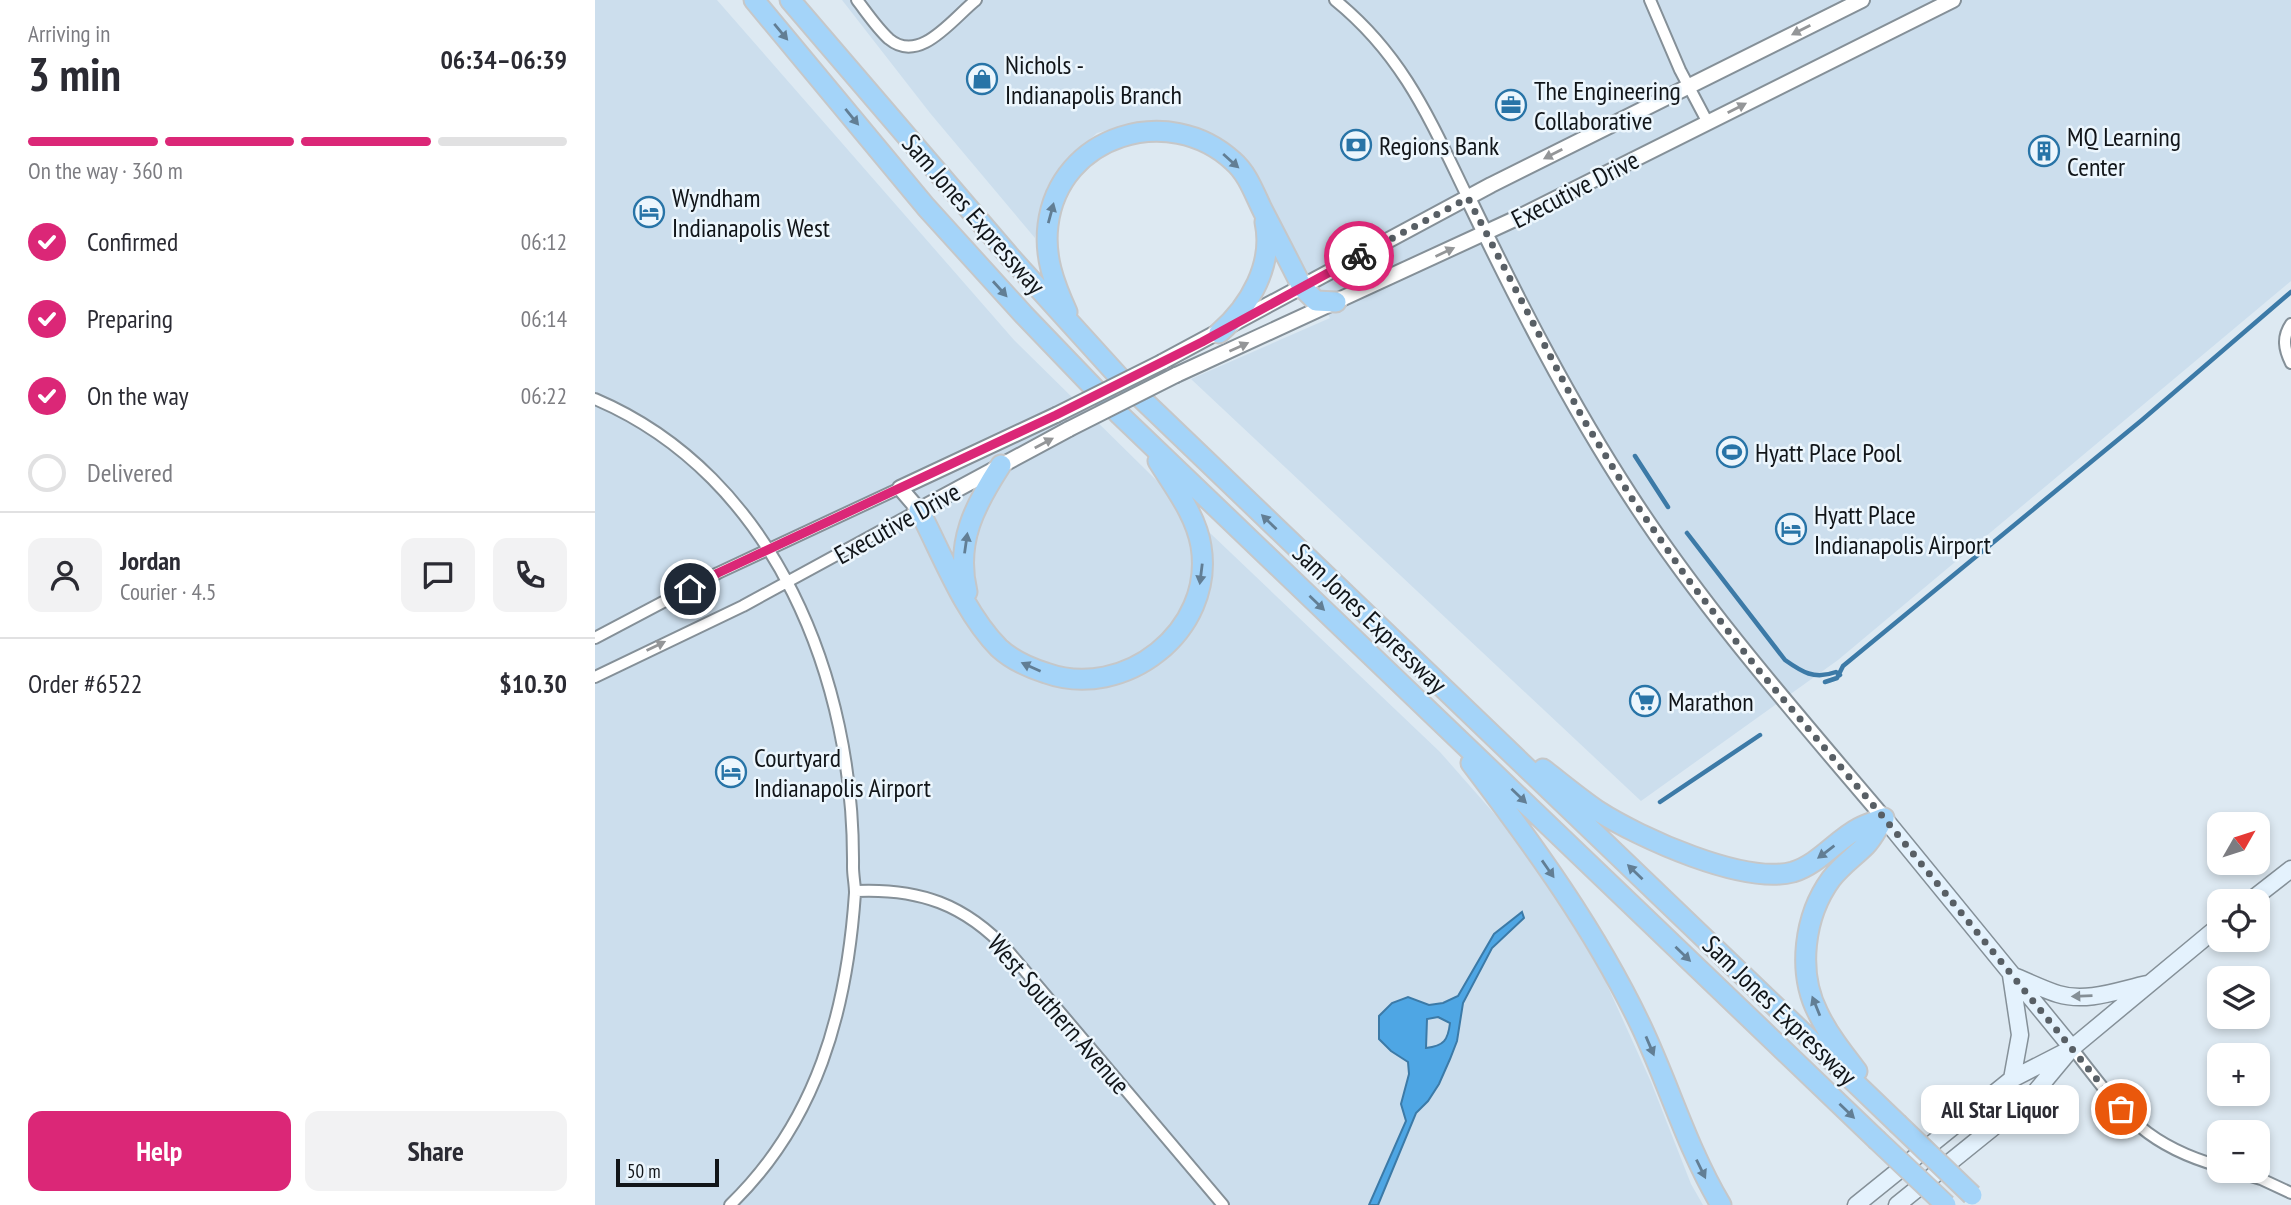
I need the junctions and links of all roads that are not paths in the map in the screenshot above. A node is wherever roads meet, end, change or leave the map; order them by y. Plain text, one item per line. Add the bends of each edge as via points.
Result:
1 (754, 0) edge
2 (790, 0) edge
3 (803, 0) edge
4 (857, 0) edge
5 (976, 0) edge
6 (1335, 0) edge
7 (1650, 0) edge
8 (1862, 0) edge
9 (1953, 0) edge
10 (1688, 87) junction
11 (885, 112) junction
12 (1708, 122) junction
13 (1468, 198) junction
14 (1263, 210) junction
15 (1485, 234) junction
16 (1302, 287) junction
17 (1336, 302) junction
18 (2291, 324) edge
19 (1073, 326) junction
20 (1219, 332) junction
21 (2291, 363) edge
22 (595, 399) edge
23 (1143, 438) junction
24 (1002, 466) junction
25 (901, 488) junction
26 (919, 510) junction
27 (769, 549) junction
28 (787, 582) junction
29 (971, 610) junction
30 (595, 638) edge
31 (595, 677) edge
32 (1434, 715) junction
33 (1478, 722) junction
34 (1884, 818) junction
35 (2291, 869) edge
36 (2265, 889) edge
37 (855, 891) junction
38 (2207, 936) edge
39 (2011, 975) junction
40 (2149, 983) junction
41 (2072, 1048) junction
42 (2012, 1079) junction
43 (1897, 1123) junction
44 (2207, 1163) edge
45 (2270, 1183) edge
46 (2291, 1193) edge
47 (1978, 1200) edge
48 (730, 1205) edge
49 (1223, 1205) edge
50 (1721, 1205) edge
51 (1856, 1205) edge
52 (1897, 1205) edge
53 (1946, 1205) edge

1 -> 23 highway, Sam Jones Expressway via 926,207
2 - 11 highway, Sam Jones Expressway
3 - 11 highway
4 - 5 street via 891,40 908,47 930,41
6 - 13 street via 1365,26 1399,68
7 - 10 street
8 -> 10 street, Executive Drive
12 -> 9 street, Executive Drive
10 - 12 street
10 -> 13 street, Executive Drive
11 - 19 highway, Sam Jones Expressway
12 - 15 street, Executive Drive
13 - 15 street
13 - 16 street, Executive Drive
14 - 16 highway
19 -> 14 highway via 1053,280 1048,222 1068,175 1102,145 1150,131 1179,133 1206,142 1241,169
14 - 20 highway via 1266,254 1259,280 1246,303
17 -> 15 street, Executive Drive
15 - 34 street via 1570,397 1644,516 1750,659
16 - 17 highway via 1316,301
16 - 20 street, Executive Drive
24 -> 17 street, Executive Drive, bridge via 1176,375
18 - 21 street via 2284,344
33 -> 19 highway, Sam Jones Expressway via 1120,379
20 - 25 street, Executive Drive, bridge
22 - 27 street via 646,425 691,460
23 -> 29 highway via 1188,508 1201,545 1198,592 1186,619 1166,645 1146,662 1116,676 1066,679 1037,671 1003,651
23 -> 32 highway, Sam Jones Expressway
24 - 26 street, Executive Drive
29 -> 24 highway via 963,574 968,530 978,500
25 - 26 street
25 - 27 street, Executive Drive
26 - 28 street, Executive Drive
26 - 29 highway
27 - 28 street
27 - 30 street, Executive Drive
31 -> 28 street, Executive Drive
28 - 37 street via 818,650 841,727 851,802
32 -> 50 highway via 1542,860 1602,952
32 -> 53 highway, Sam Jones Expressway, bridge
34 -> 33 highway via 1859,828 1799,869 1755,874 1682,852 1613,820
43 -> 33 highway, Sam Jones Expressway
34 - 39 main road
43 -> 34 highway via 1826,1028 1810,993 1806,968 1817,904 1833,876 1867,844
35 - 36 main road
37 - 48 street via 844,984 824,1060 781,1144
37 - 49 street, West Southern Avenue via 923,895 960,911 987,930
38 - 40 main road
40 -> 39 main road via 2072,996
39 - 41 main road
39 - 42 main road via 2020,1035
40 - 41 main road
41 - 42 main road
41 - 44 street via 2139,1127 2170,1149
41 - 52 main road via 2032,1096
42 - 51 main road
43 - 47 highway, Sam Jones Expressway, bridge
45 - 46 street

